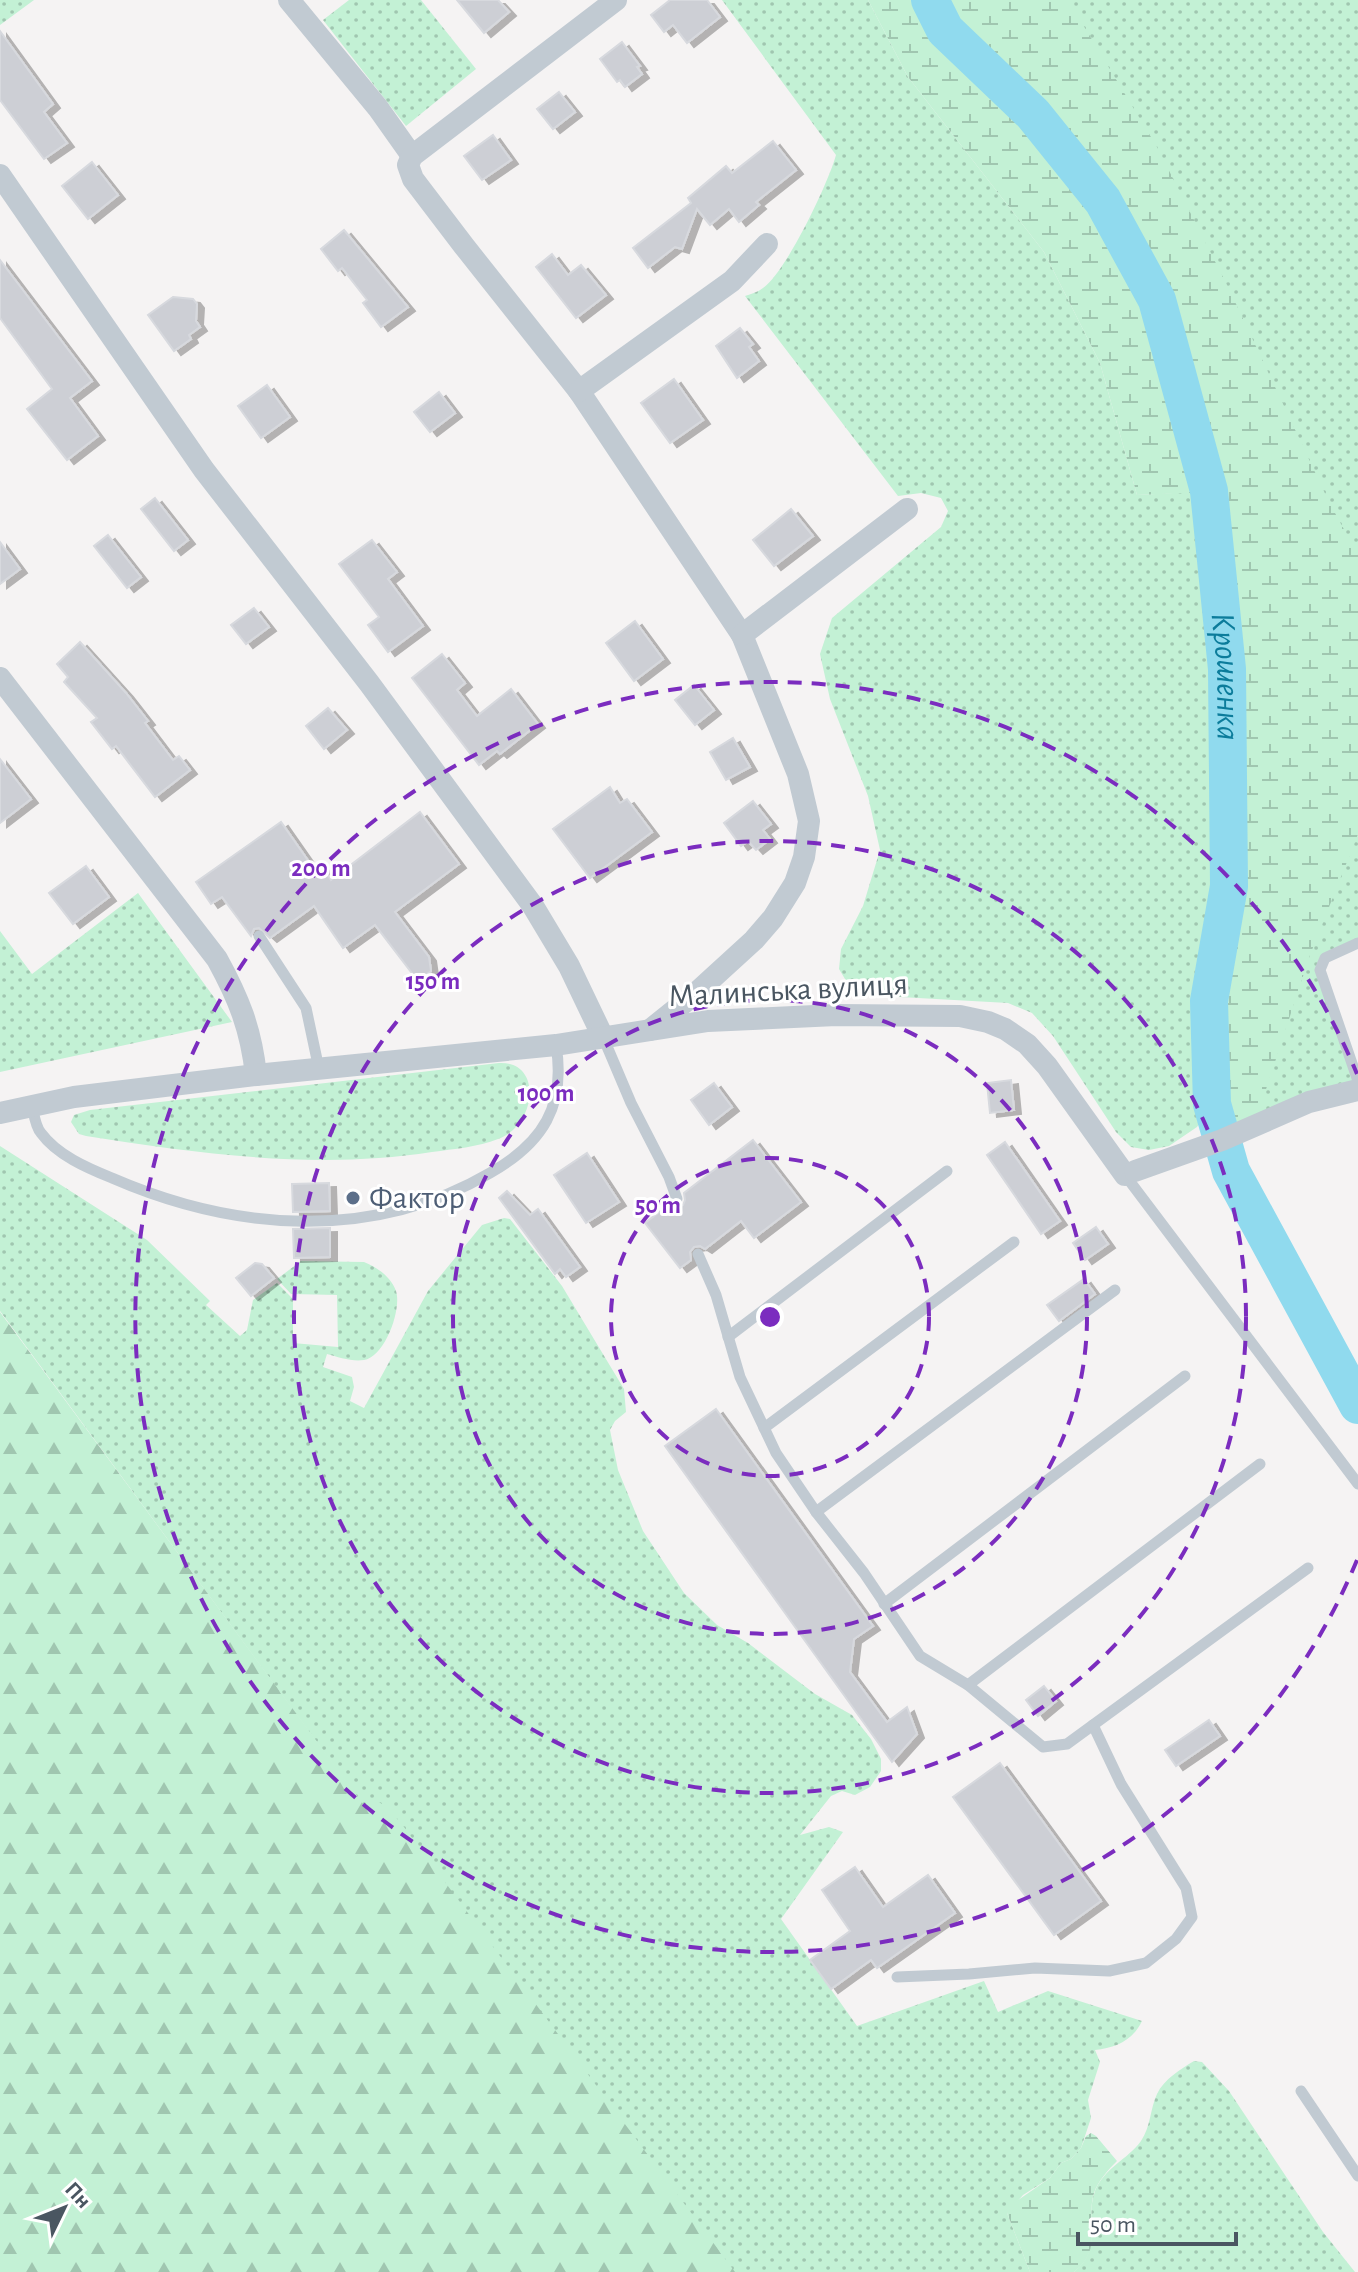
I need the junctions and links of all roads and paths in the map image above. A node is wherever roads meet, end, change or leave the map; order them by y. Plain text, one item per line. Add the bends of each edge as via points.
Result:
1 (289, 0) edge
2 (616, 0) edge
3 (412, 156) junction
4 (0, 175) edge
5 (767, 244) dead end
6 (579, 391) junction
7 (907, 509) dead end
8 (742, 635) junction
9 (0, 678) edge
10 (259, 936) dead end
11 (1358, 943) edge
12 (650, 1030) junction
13 (603, 1037) junction
14 (556, 1045) junction
15 (319, 1069) junction
16 (256, 1075) junction
17 (1358, 1081) edge
18 (1358, 1090) edge
19 (32, 1105) junction
20 (0, 1113) edge
21 (947, 1171) dead end
22 (1130, 1173) junction
23 (677, 1199) dead end
24 (1014, 1242) dead end
25 (698, 1254) dead end
26 (1115, 1290) dead end
27 (728, 1337) junction
28 (1185, 1376) dead end
29 (764, 1428) junction
30 (1260, 1464) dead end
31 (1358, 1484) edge
32 (816, 1512) junction
33 (1308, 1568) dead end
34 (884, 1604) junction
35 (968, 1685) junction
36 (1093, 1725) junction
37 (897, 1977) dead end
38 (1301, 2091) dead end
39 (1358, 2176) edge

1 - 3 street
2 - 3 street
3 - 6 street via 408,165 413,179
4 - 13 street via 204,470 533,906
5 - 6 street via 732,281
6 - 8 street
7 - 8 street
8 - 12 street via 798,774 809,821 804,857 795,883 754,940
9 - 16 street via 217,959 248,1024
10 - 15 lane via 306,1008
11 - 17 lane via 1325,958 1320,970
12 - 13 street, Малинська вулиця
12 - 22 street, Малинська вулиця via 708,1021 836,1015 960,1016 988,1022 1027,1044
13 - 14 street, Малинська вулиця
13 - 23 lane
14 - 15 street, Малинська вулиця
14 - 19 lane via 558,1096 545,1125 509,1163 444,1198 350,1220 219,1214 155,1197 58,1150 39,1132
15 - 16 street, Малинська вулиця
16 - 19 street, Малинська вулиця
18 - 22 street via 1309,1102
19 - 20 street, Малинська вулиця
21 - 27 lane
22 - 31 lane, Малинська вулиця
24 - 29 lane
25 - 27 lane
26 - 32 lane
27 - 29 lane
28 - 34 lane
29 - 32 lane
30 - 35 lane
32 - 34 lane
33 - 36 lane
34 - 35 lane via 920,1656
35 - 36 lane via 1043,1747 1067,1744
36 - 37 lane via 1121,1784 1186,1888 1192,1917 1176,1939 1146,1963 1109,1971 1035,1968
38 - 39 lane

